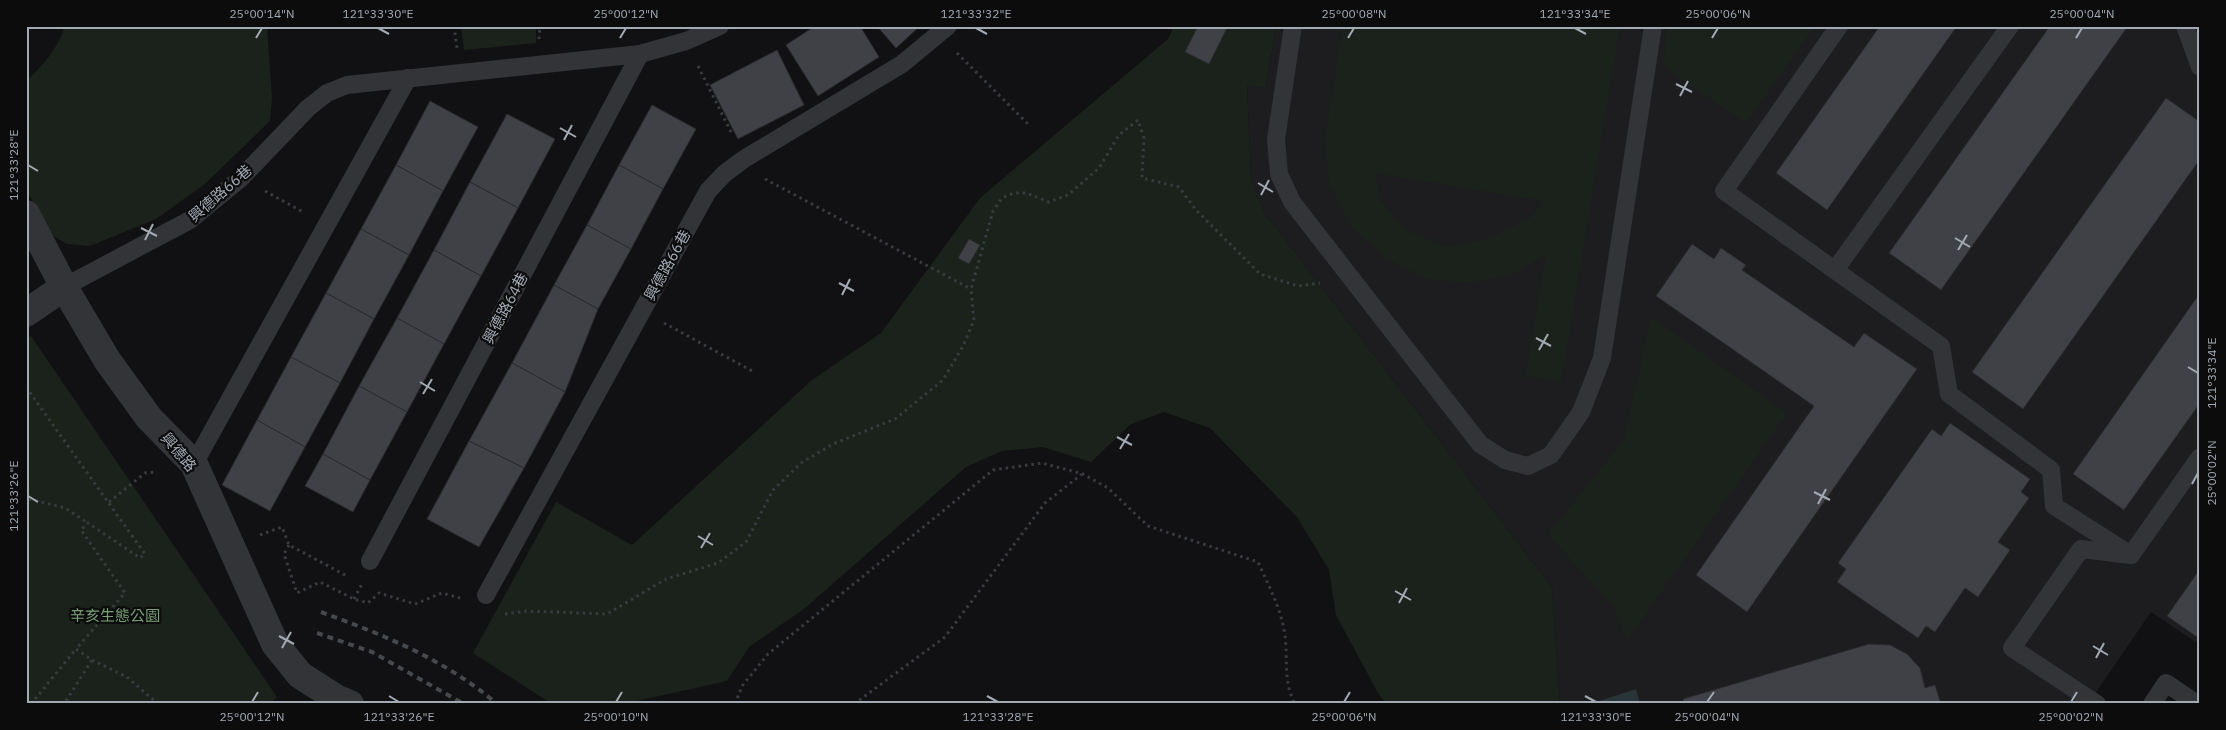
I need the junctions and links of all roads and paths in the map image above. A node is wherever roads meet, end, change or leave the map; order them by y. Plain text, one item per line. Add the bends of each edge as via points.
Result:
1 (720, 26) edge
2 (1292, 26) edge
3 (1653, 26) edge
4 (1839, 26) edge
5 (2010, 26) edge
6 (2185, 26) edge
7 (943, 31) edge
8 (686, 41) junction
9 (640, 54) junction
10 (2200, 67) edge
11 (408, 78) junction
12 (1030, 126) dead end
13 (744, 159) junction
14 (240, 178) junction
15 (26, 214) edge
16 (327, 225) junction
17 (1835, 270) junction
18 (1351, 278) junction
19 (64, 287) junction
20 (971, 289) junction
21 (642, 310) junction
22 (26, 313) edge
23 (754, 372) dead end
24 (26, 387) edge
25 (2200, 457) edge
26 (194, 464) junction
27 (1082, 474) junction
28 (30, 499) dead end
29 (109, 502) junction
30 (88, 523) junction
31 (289, 545) junction
32 (232, 546) junction
33 (2131, 554) junction
34 (370, 561) dead end
35 (362, 584) dead end
36 (486, 595) junction
37 (76, 649) junction
38 (92, 660) junction
39 (31, 704) edge
40 (64, 704) edge
41 (158, 704) edge
42 (350, 704) edge
43 (735, 704) edge
44 (854, 704) edge
45 (1295, 704) edge
46 (2097, 704) edge
47 (2152, 704) edge
48 (2197, 704) edge

1 - 8 lane, 興德路66巷
2 - 18 lane via 1276,139 1279,174 1292,202
3 - 18 lane via 1602,358 1582,412 1551,455 1528,466 1505,460 1480,444
4 - 17 lane via 1724,191
5 - 17 lane
6 - 10 lane
7 - 12 path
7 - 13 lane, 興德路66巷 via 902,64
8 - 9 lane, 興德路66巷
8 - 13 path
9 - 11 lane, 興德路66巷
9 - 34 lane, 興德路64巷
11 - 14 lane, 興德路66巷 via 347,84 327,93 308,108
11 - 16 lane
13 - 20 path via 762,177
13 - 21 lane, 興德路66巷 via 708,191
14 - 16 path
14 - 19 lane, 興德路66巷 via 190,220
15 - 19 street, 興德路
16 - 26 lane
17 - 33 lane via 1941,346 1949,394 2051,470 2054,506
18 - 20 path via 1298,286 1260,274 1196,210 1179,186 1142,178 1144,138 1138,120 1119,135 1099,168 1068,195 1049,202 1026,193 1014,192 1002,198 993,211
19 - 22 street, 興德路66巷
19 - 26 street, 興德路 via 107,360 149,418
20 - 36 path via 974,320 942,380 895,419 832,444 801,463 773,490 746,542 718,563 666,579 607,614 527,610 489,617
21 - 23 path
21 - 36 lane, 興德路66巷
24 - 29 path
25 - 33 lane
26 - 29 path via 145,474
26 - 32 street, 興德路
27 - 43 path via 1042,463 993,470 768,654 742,686
27 - 44 path via 1045,503 946,637
27 - 45 path via 1108,488 1148,526 1258,562 1276,602 1285,635 1288,691
28 - 30 path via 65,508
29 - 30 path via 145,554 140,558
30 - 37 path via 81,530 125,593
31 - 32 path via 282,527
31 - 35 path
31 - 36 path via 284,554 297,593 320,582 368,603 379,593 415,604 442,593 459,598
32 - 42 street, 興德路 via 275,644 300,675
33 - 46 lane via 2081,549 2012,648
37 - 38 path
37 - 39 path
38 - 40 path
38 - 41 path via 127,677
47 - 48 lane via 2166,683

